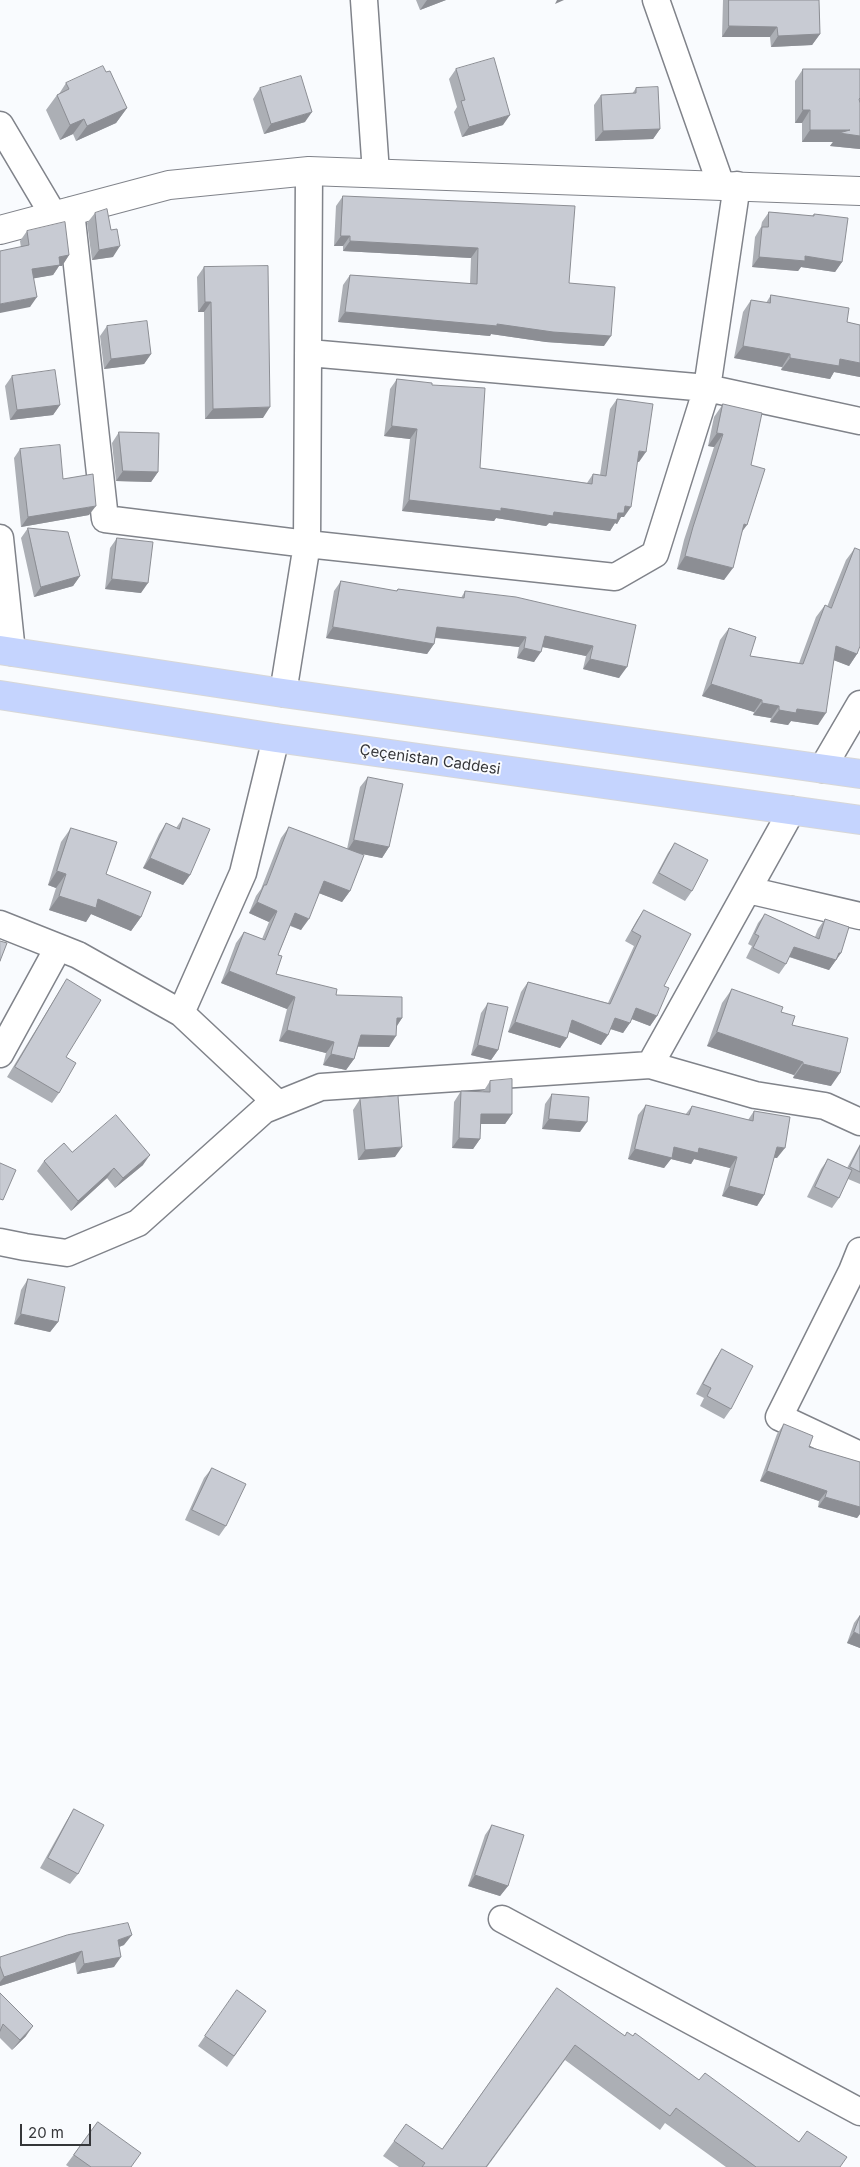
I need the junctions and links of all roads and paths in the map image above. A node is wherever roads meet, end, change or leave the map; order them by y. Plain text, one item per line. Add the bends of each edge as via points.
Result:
1 (364, 0) edge
2 (656, 0) edge
3 (0, 125) edge
4 (308, 171) junction
5 (376, 173) junction
6 (729, 185) junction
7 (860, 191) edge
8 (62, 213) junction
9 (0, 230) edge
10 (309, 353) junction
11 (707, 388) junction
12 (860, 421) edge
13 (0, 538) edge
14 (307, 544) junction
15 (6, 651) edge
16 (283, 694) junction
17 (0, 696) edge
18 (860, 704) edge
19 (276, 738) junction
20 (822, 769) junction
21 (860, 774) edge
22 (792, 810) junction
23 (860, 820) edge
24 (748, 890) junction
25 (860, 916) edge
26 (0, 924) edge
27 (58, 948) junction
28 (181, 1013) junction
29 (0, 1054) edge
30 (650, 1065) junction
31 (278, 1104) junction
32 (860, 1122) edge
33 (0, 1242) edge
34 (860, 1251) edge
35 (860, 1455) edge
36 (502, 1919) dead end
37 (860, 2112) edge

1 - 5 street
2 - 6 street
3 - 8 street
4 - 5 street
4 - 8 street via 169,185
4 - 10 street
5 - 6 street
6 - 7 street
6 - 11 street
8 - 9 street
8 - 14 street via 104,518
10 - 11 street
10 - 14 street
11 - 12 street
11 - 14 street via 655,554 615,577
13 - 15 street
14 - 16 street
15 - 16 main road
16 - 20 main road
17 - 19 main road, Çeçenistan Caddesi
18 - 20 street
19 - 22 main road, Çeçenistan Caddesi
19 - 28 street via 243,873
20 - 21 main road
22 - 23 main road, Çeçenistan Caddesi
22 - 24 street
24 - 25 street
24 - 30 street
26 - 27 street
27 - 28 street
27 - 29 street
28 - 31 street
30 - 31 street via 321,1087
30 - 32 street via 755,1095 825,1106
31 - 33 street via 264,1110 138,1223 67,1253
34 - 35 street via 779,1417
36 - 37 street

